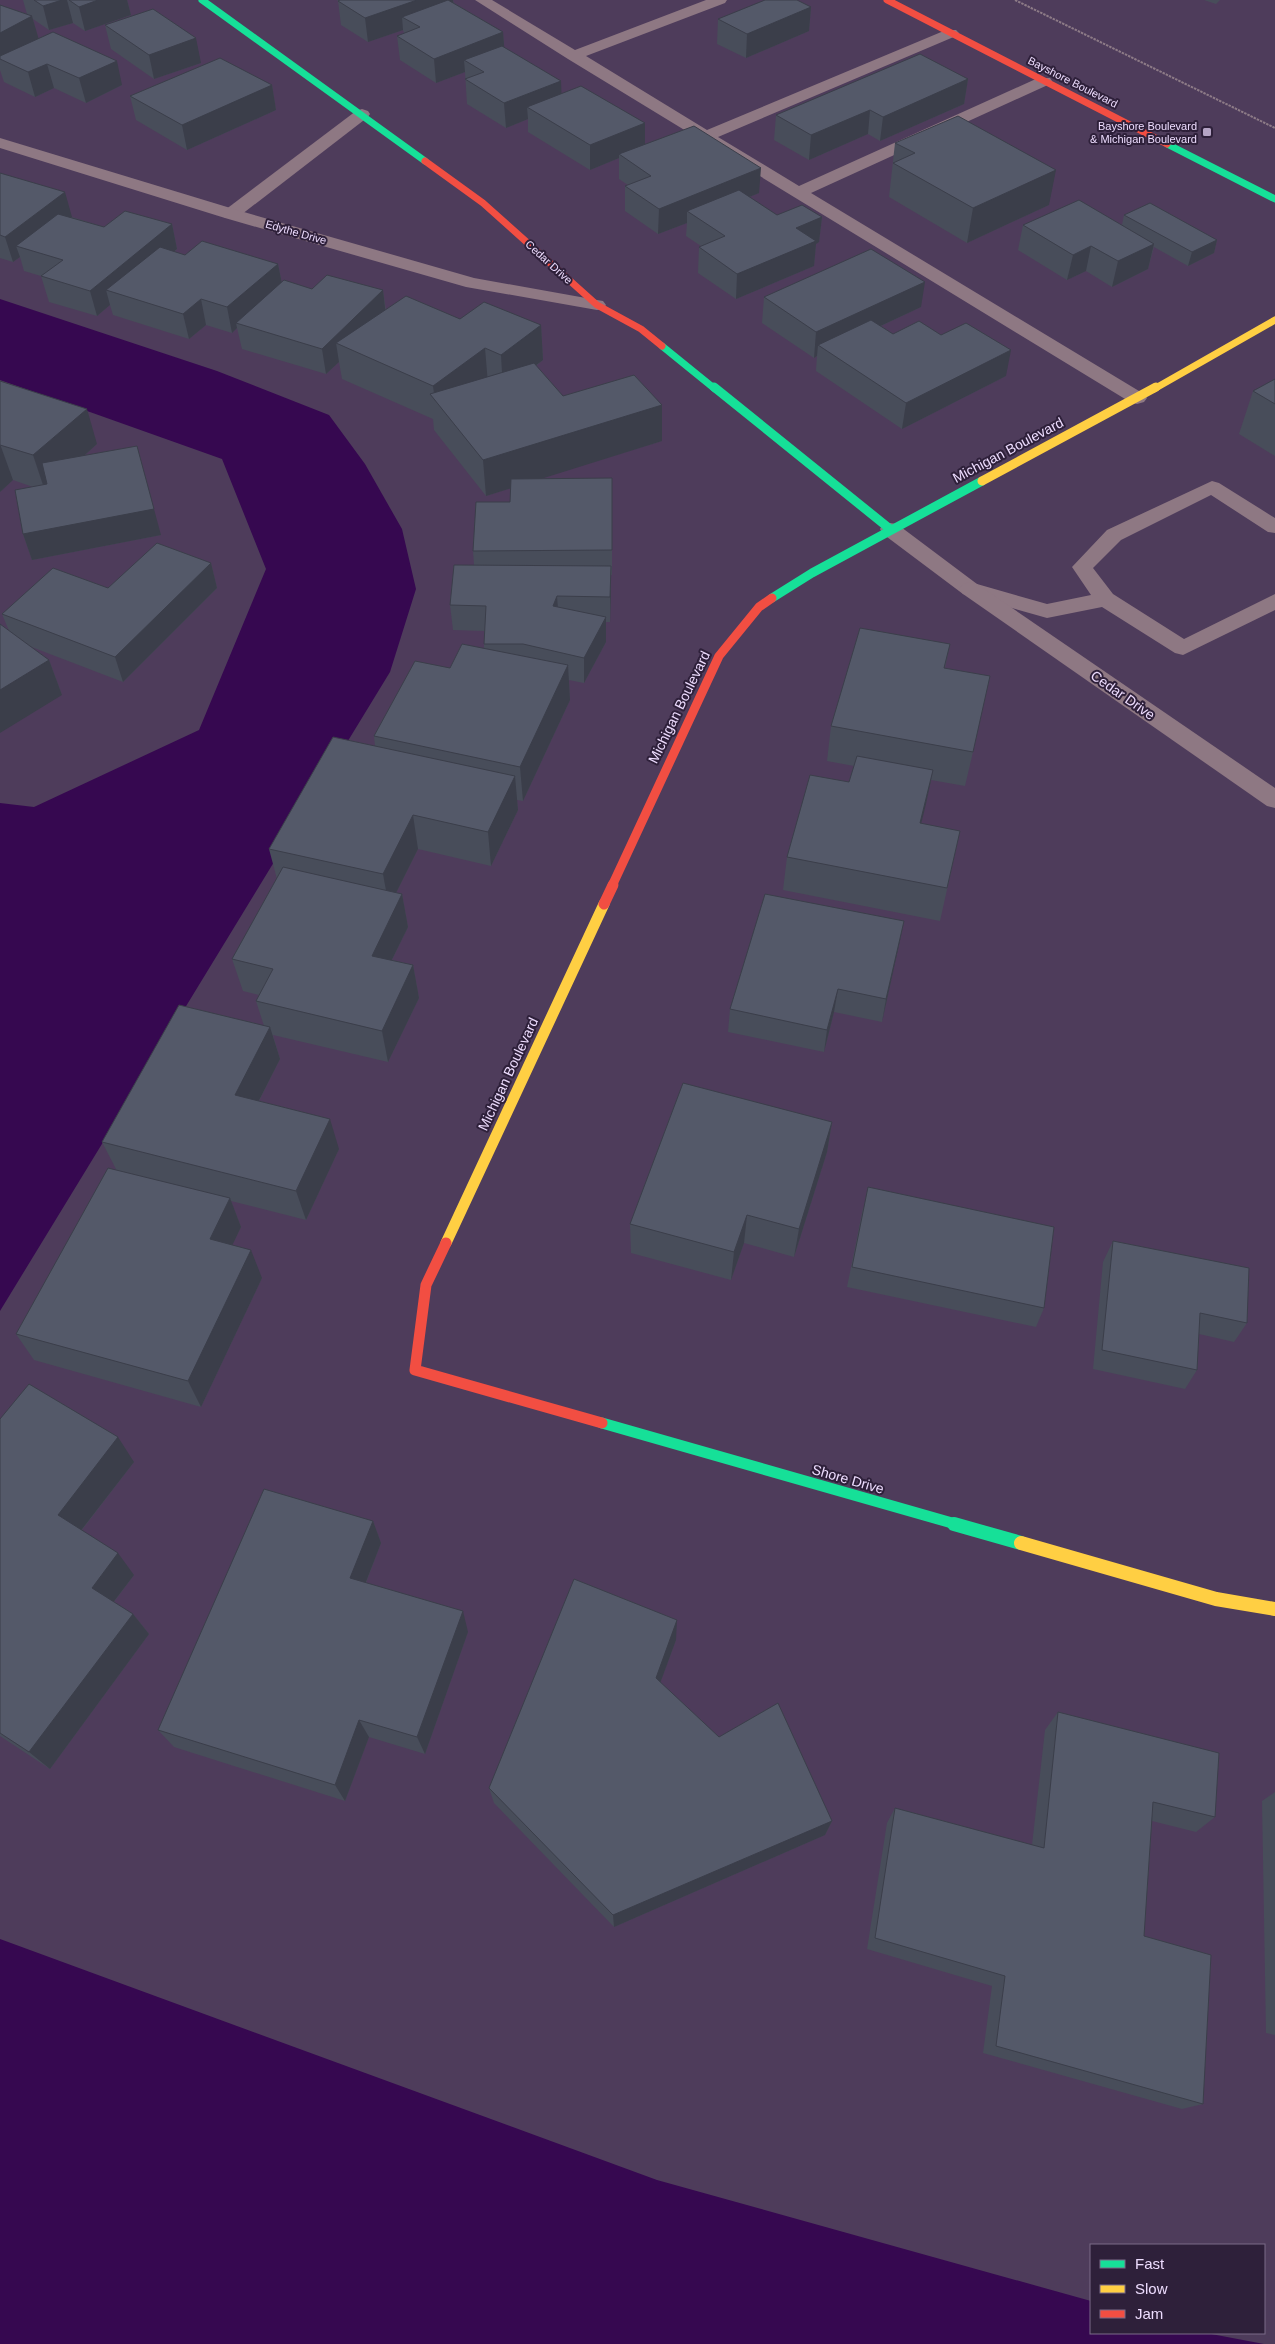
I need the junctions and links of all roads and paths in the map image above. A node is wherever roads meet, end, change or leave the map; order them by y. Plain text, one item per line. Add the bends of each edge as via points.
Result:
1 (202, 0) edge
2 (482, 0) edge
3 (720, 0) edge
4 (887, 0) edge
5 (1015, 0) edge
6 (951, 33) junction
7 (574, 56) junction
8 (1044, 81) junction
9 (362, 114) junction
10 (1275, 128) edge
11 (706, 136) junction
12 (0, 143) edge
13 (799, 192) junction
14 (1275, 199) edge
15 (231, 214) junction
16 (597, 305) junction
17 (1275, 320) edge
18 (1137, 398) junction
19 (1275, 527) edge
20 (890, 529) junction
21 (970, 589) junction
22 (1105, 599) junction
23 (1275, 601) edge
24 (1275, 800) edge
25 (415, 1370) joint
26 (1275, 1610) edge

1 - 9 street, Cedar Drive
2 - 7 street
3 - 7 street
4 - 6 street, Bayshore Boulevard
5 - 10 path
6 - 8 street, Bayshore Boulevard
6 - 11 street
7 - 11 street
8 - 13 street
8 - 14 street, Bayshore Boulevard
9 - 15 street
9 - 16 street, Cedar Drive via 484,203
11 - 13 street
12 - 15 street, Edythe Drive
13 - 18 street
15 - 16 street, Edythe Drive via 472,283
16 - 20 street, Cedar Drive via 641,329
17 - 18 street, Michigan Boulevard
18 - 20 street, Michigan Boulevard
19 - 22 street via 1212,487 1114,535 1082,567
20 - 21 street, Cedar Drive
20 - 25 street, Michigan Boulevard via 759,607 719,656 426,1285
21 - 22 street via 1048,611
21 - 24 street, Cedar Drive
22 - 23 street via 1184,648
25 - 26 street, Shore Drive via 1216,1599

